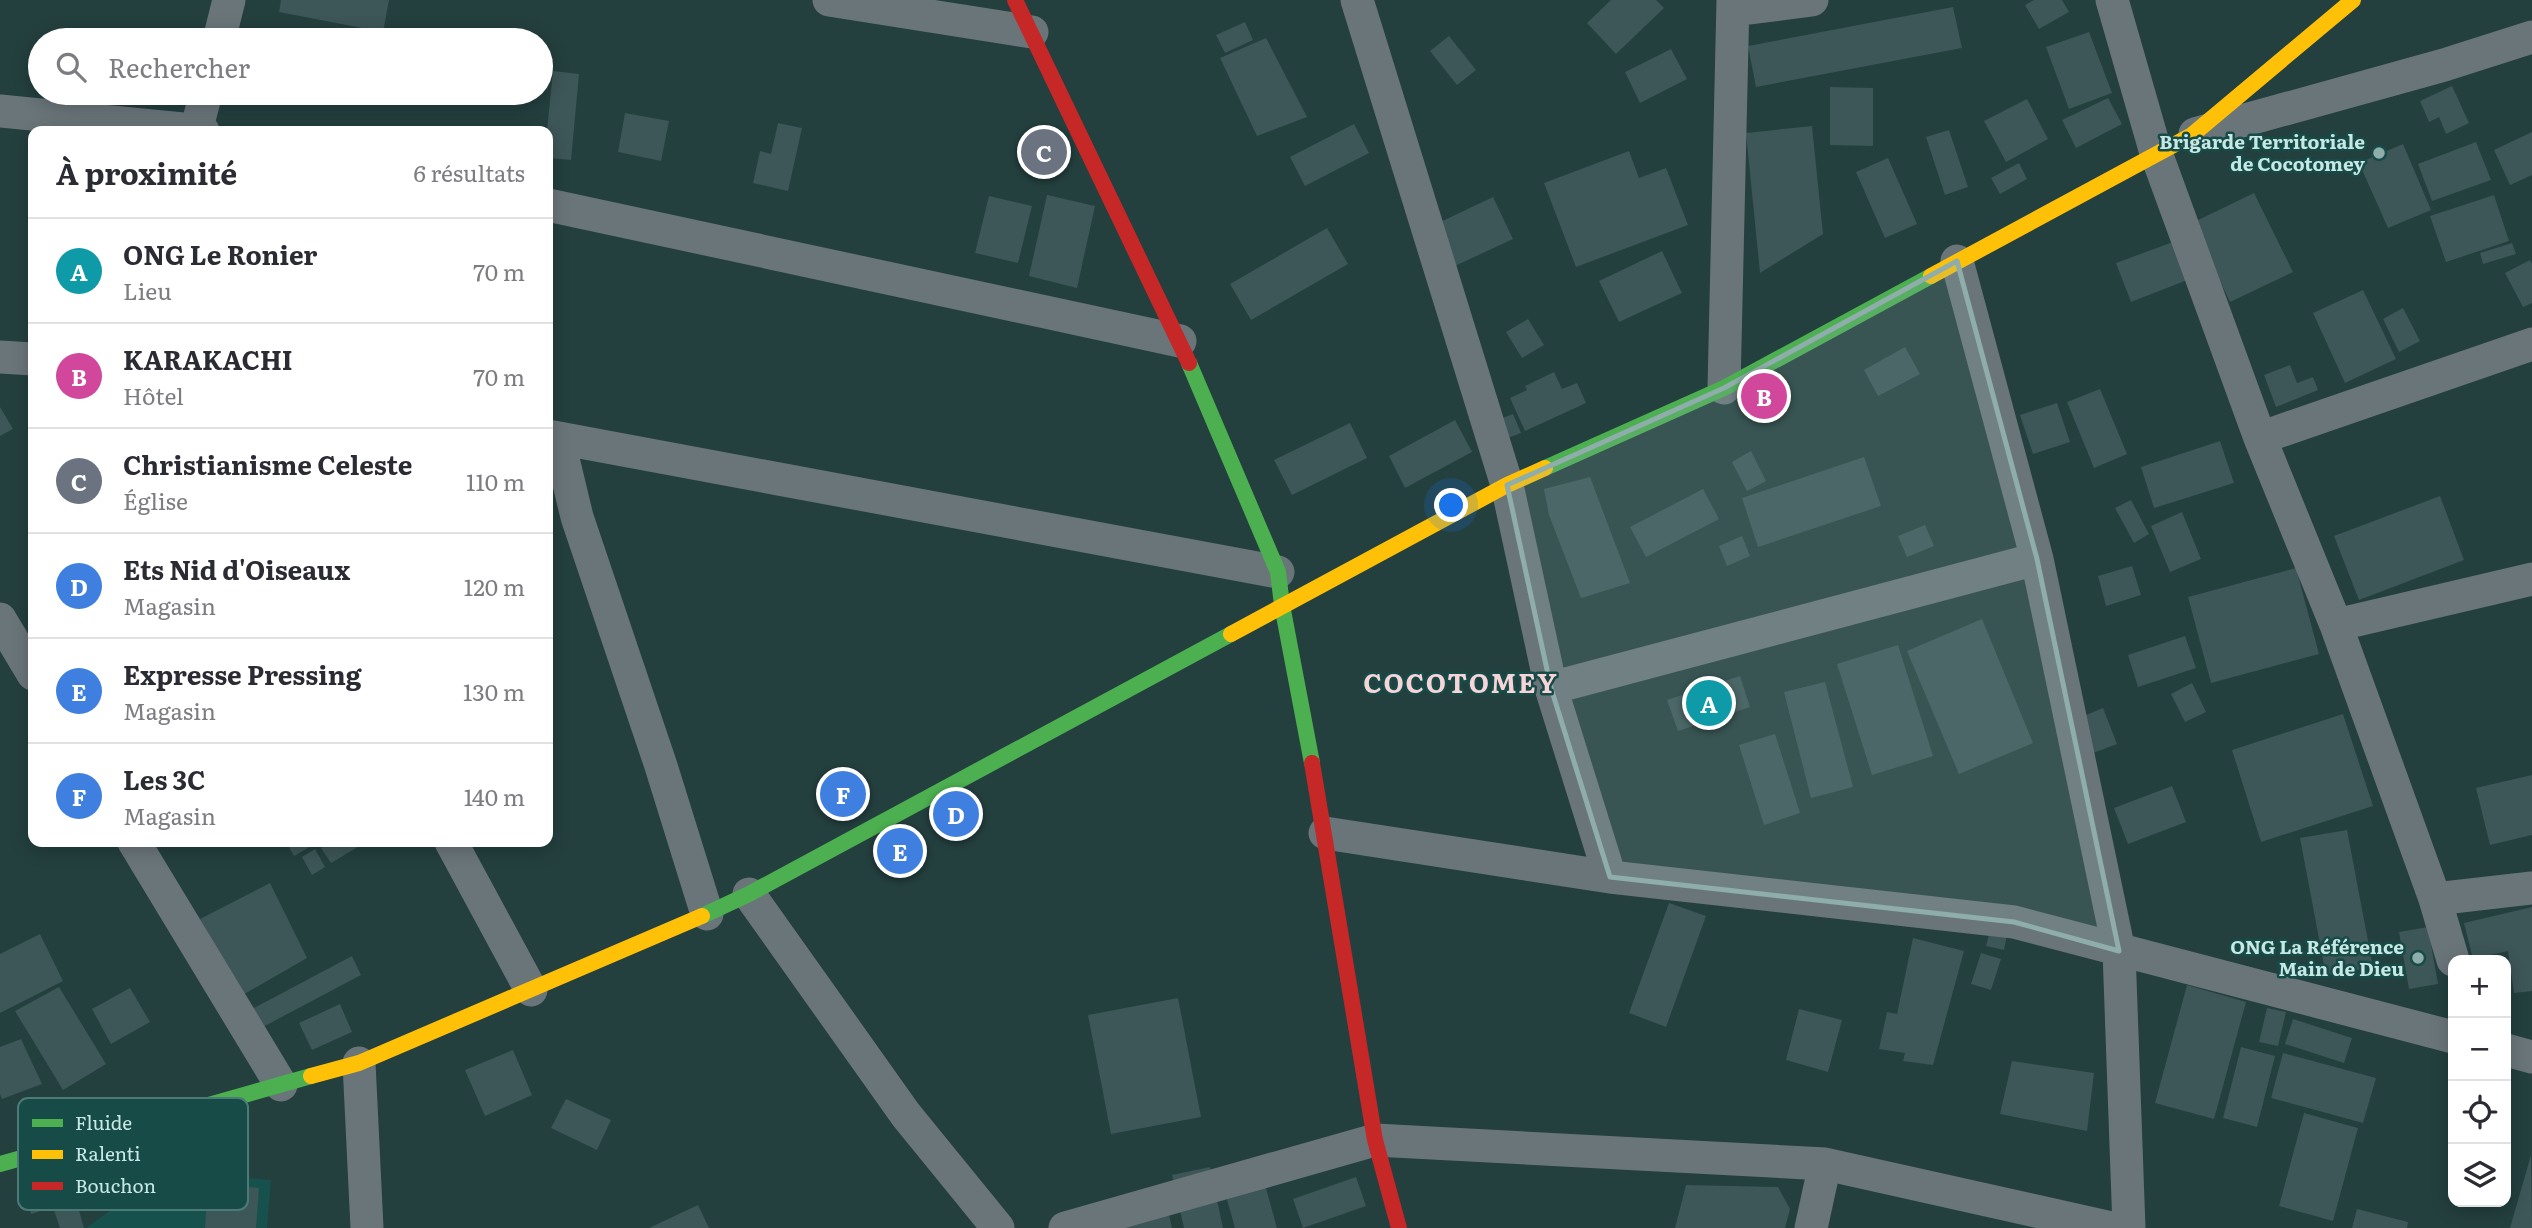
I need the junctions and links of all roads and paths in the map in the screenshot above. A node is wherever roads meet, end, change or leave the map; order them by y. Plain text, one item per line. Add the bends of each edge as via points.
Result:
1 (229, 0) edge
2 (829, 0) edge
3 (1015, 0) edge
4 (1357, 0) edge
5 (1812, 0) edge
6 (2112, 0) edge
7 (2354, 0) edge
8 (1734, 5) edge
9 (222, 28) edge
10 (1032, 32) junction
11 (2532, 37) edge
12 (203, 105) edge
13 (0, 111) edge
14 (148, 126) edge
15 (199, 126) edge
16 (2192, 135) junction
17 (2157, 153) junction
18 (553, 206) edge
19 (1956, 261) junction
20 (1180, 341) junction
21 (2532, 344) edge
22 (0, 357) edge
23 (28, 359) edge
24 (1724, 388) junction
25 (553, 437) edge
26 (2259, 438) junction
27 (1507, 485) junction
28 (2036, 559) junction
29 (1278, 572) junction
30 (2532, 579) edge
31 (1282, 606) junction
32 (0, 619) edge
33 (2336, 625) junction
34 (28, 666) edge
35 (1551, 688) junction
36 (1325, 833) junction
37 (137, 847) edge
38 (454, 847) edge
39 (1609, 877) junction
40 (2532, 888) edge
41 (749, 894) junction
42 (2435, 899) junction
43 (707, 914) junction
44 (2119, 951) junction
45 (2452, 955) edge
46 (531, 990) junction
47 (2448, 1036) edge
48 (2511, 1052) edge
49 (2532, 1057) edge
50 (359, 1063) junction
51 (281, 1086) junction
52 (238, 1098) edge
53 (1375, 1140) junction
54 (18, 1159) edge
55 (0, 1164) edge
56 (1825, 1164) junction
57 (1069, 1227) edge
58 (367, 1228) edge
59 (998, 1228) edge
60 (1399, 1228) edge
61 (1811, 1228) edge
62 (2112, 1228) edge
63 (2129, 1228) edge

1 - 9 street
2 - 10 street
3 - 10 main road
4 - 27 street
5 - 8 street
6 - 17 street
7 - 16 main road
8 - 24 street
10 - 20 main road
11 - 16 street
12 - 15 street
13 - 14 street
16 - 17 main road
17 - 19 main road
17 - 26 street
18 - 20 street
19 - 24 main road
19 - 28 street
20 - 29 main road
21 - 26 street
22 - 23 street
24 - 27 main road
25 - 29 street
25 - 43 street
26 - 33 street
27 - 31 main road
27 - 35 street
28 - 35 street
28 - 44 street
29 - 31 main road
30 - 33 street
31 - 36 main road
31 - 41 main road
32 - 34 street
33 - 42 street
35 - 39 street
36 - 39 street
36 - 53 main road
37 - 51 street
38 - 46 street
39 - 44 street via 2014,922
40 - 42 street
41 - 43 main road
41 - 59 street via 906,1115
42 - 45 street
43 - 46 main road
44 - 47 street
44 - 63 street
46 - 50 main road
48 - 49 street
50 - 51 main road
50 - 58 street
51 - 52 main road
53 - 56 street
53 - 57 street
53 - 60 main road
54 - 55 main road
56 - 61 street
56 - 62 street

